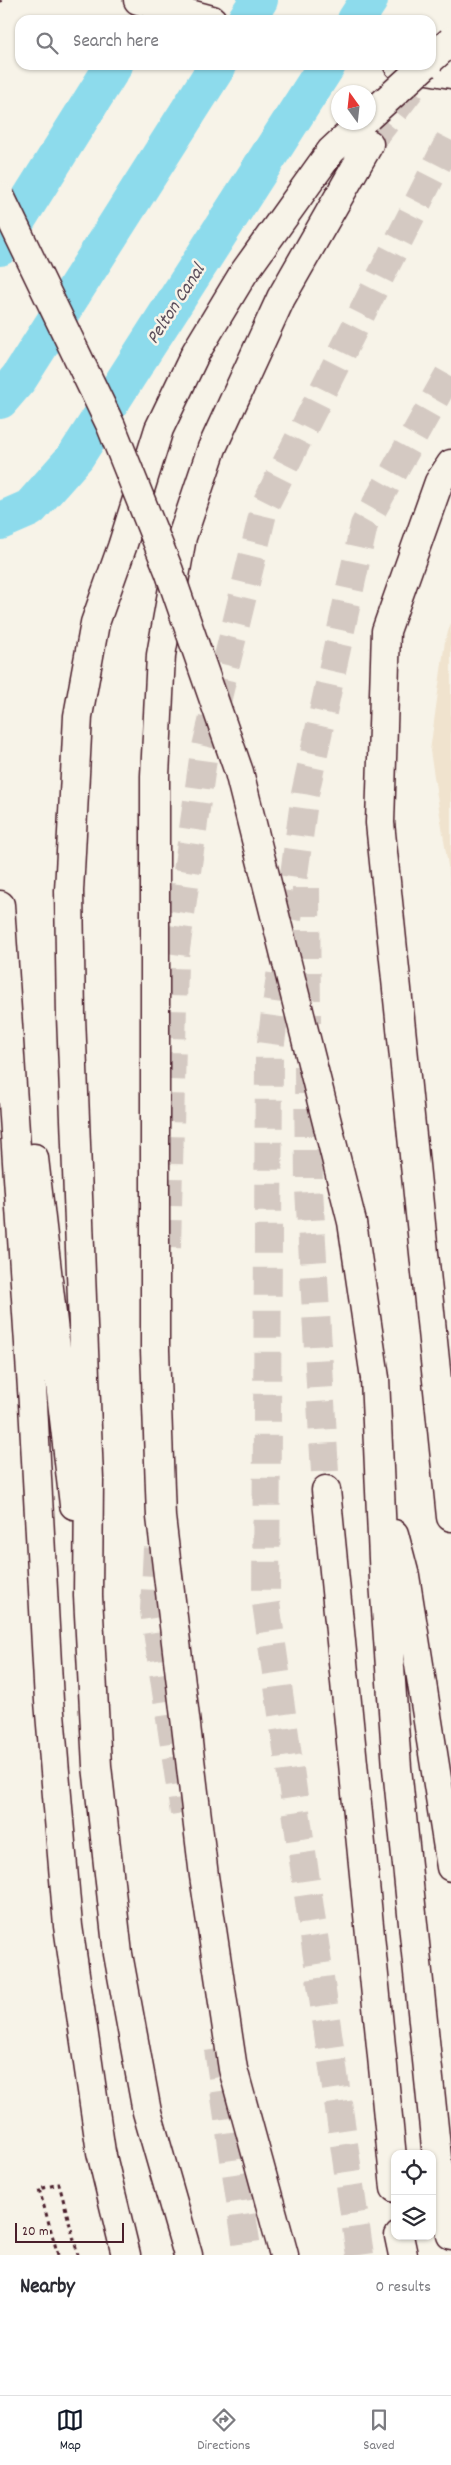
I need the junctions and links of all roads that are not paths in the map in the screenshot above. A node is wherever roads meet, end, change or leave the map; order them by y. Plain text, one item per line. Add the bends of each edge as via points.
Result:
1 (138, 0) edge
2 (194, 15) edge
3 (451, 41) edge
4 (436, 54) edge
5 (420, 70) edge
6 (427, 70) edge
7 (451, 74) edge
8 (376, 110) edge
9 (366, 133) edge
10 (0, 196) edge
11 (451, 464) edge
12 (0, 905) edge
13 (2, 934) junction
14 (380, 1484) junction
15 (326, 1490) tunnel mouth
16 (451, 1517) edge
17 (88, 1596) junction
18 (451, 1867) edge
19 (391, 2150) edge
20 (451, 2235) edge
21 (400, 2240) edge
22 (126, 2255) edge
23 (188, 2255) edge
24 (284, 2255) edge
25 (403, 2255) edge

1 - 2 highway
3 - 4 highway, bridge
5 - 8 highway, bridge
6 - 7 highway
9 - 17 highway via 331,151 243,274 196,352 159,429 95,623 78,716 69,892 89,1479
9 - 24 highway via 281,298 212,448 182,537 161,655 155,776 155,1350 161,1517 204,1876 233,2069
10 - 14 highway, bridge via 110,426 169,571 240,772 352,1222 375,1378
11 - 16 highway via 439,482 386,631 380,823
12 - 13 highway
13 - 17 highway via 42,1217 71,1484
13 - 22 highway via 34,1414 49,1701 68,1926 101,2152
14 - 18 highway via 405,1576
14 - 20 highway via 397,1768 438,2167
15 - 19 highway
17 - 23 highway via 97,1766 118,1954 147,2112
21 - 25 highway

